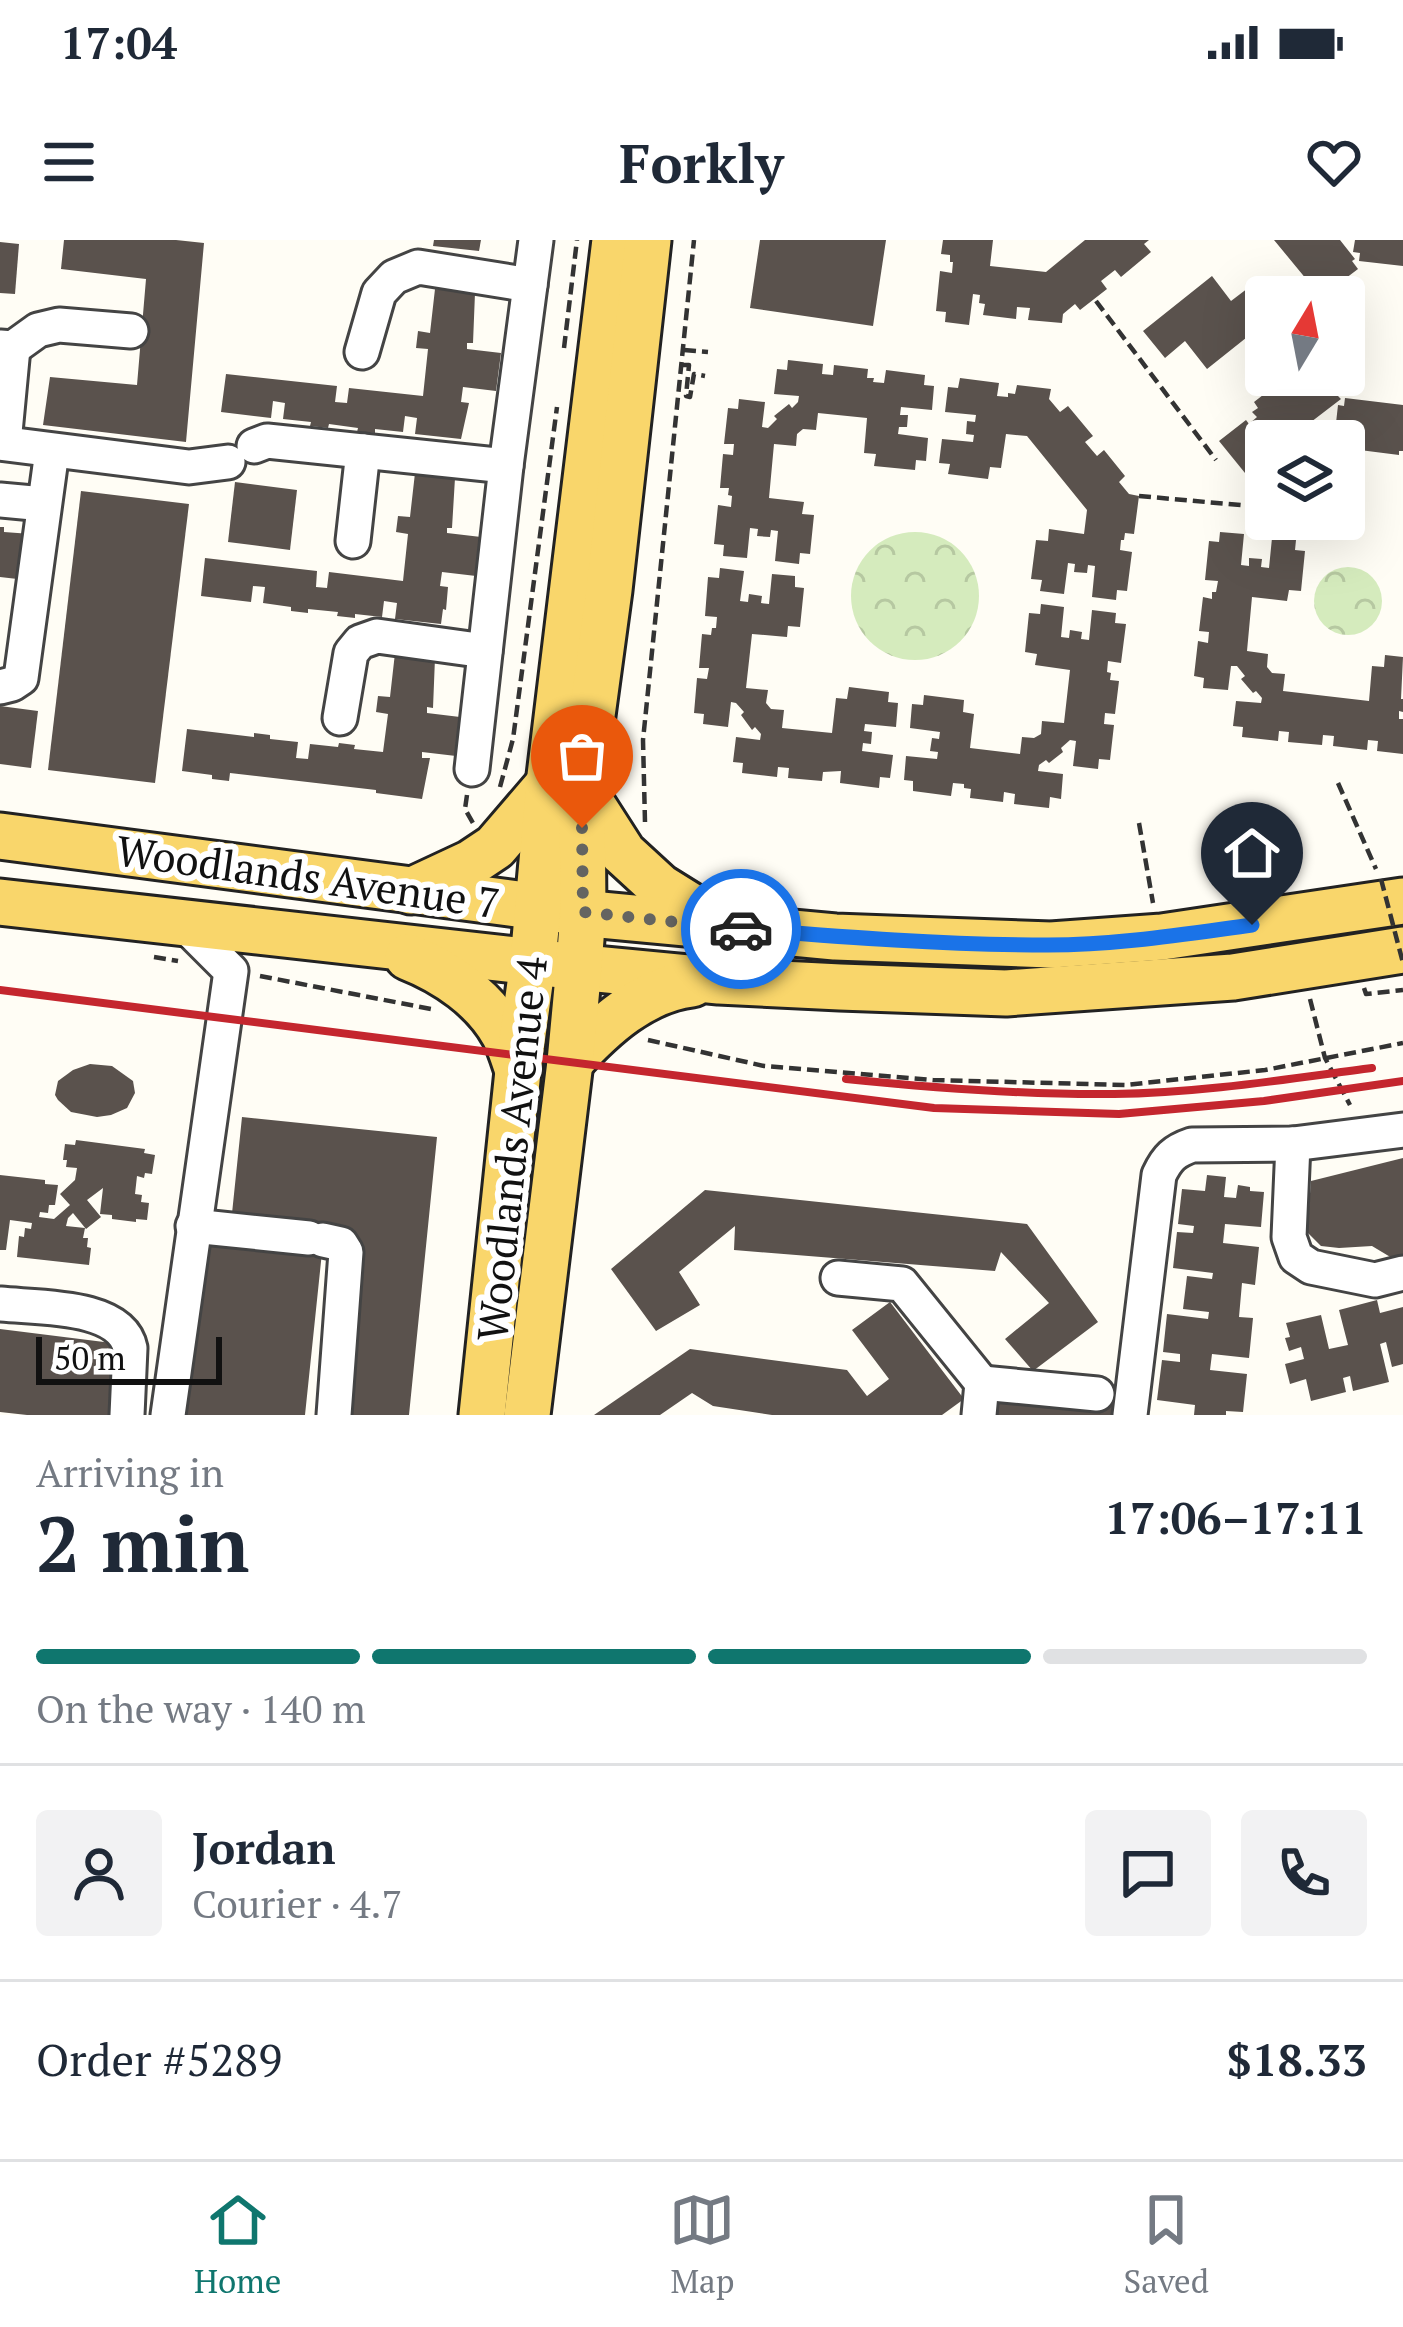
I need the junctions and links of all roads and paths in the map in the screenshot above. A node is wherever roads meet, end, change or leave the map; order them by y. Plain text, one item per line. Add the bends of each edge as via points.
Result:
1 (577, 240) edge
2 (648, 240) edge
3 (694, 240) edge
4 (548, 247) edge
5 (595, 247) edge
6 (530, 285) junction
7 (1096, 301) dead end
8 (131, 331) dead end
9 (6, 348) edge
10 (684, 350) junction
11 (362, 352) dead end
12 (708, 352) dead end
13 (562, 364) dead end
14 (683, 365) junction
15 (705, 376) dead end
16 (557, 408) dead end
17 (2, 443) edge
18 (52, 451) junction
19 (364, 451) junction
20 (1216, 460) dead end
21 (506, 466) junction
22 (1139, 496) dead end
23 (0, 500) edge
24 (44, 504) junction
25 (1245, 505) edge
26 (353, 541) dead end
27 (518, 611) dead end
28 (530, 612) junction
29 (485, 651) junction
30 (0, 687) edge
31 (340, 718) dead end
32 (486, 778) joint
33 (1338, 783) dead end
34 (565, 787) junction
35 (465, 808) dead end
36 (1138, 824) dead end
37 (476, 827) dead end
38 (0, 836) edge
39 (645, 839) dead end
40 (1392, 890) edge
41 (410, 891) junction
42 (0, 902) edge
43 (561, 910) junction
44 (1155, 914) dead end
45 (184, 924) junction
46 (726, 927) junction
47 (373, 944) junction
48 (1403, 950) edge
49 (533, 961) junction
50 (1403, 963) edge
51 (579, 966) junction
52 (719, 981) junction
53 (1310, 999) dead end
54 (644, 1039) dead end
55 (1403, 1043) edge
56 (1325, 1058) junction
57 (570, 1062) junction
58 (518, 1071) junction
59 (1403, 1130) edge
60 (1366, 1134) junction
61 (1293, 1144) junction
62 (193, 1226) junction
63 (1403, 1273) edge
64 (838, 1278) dead end
65 (0, 1304) edge
66 (1097, 1394) dead end
67 (980, 1399) edge
68 (127, 1415) edge
69 (168, 1415) edge
70 (334, 1415) edge
71 (482, 1415) edge
72 (527, 1415) edge
73 (1130, 1415) edge

1 - 5 path
2 - 34 main road, Woodlands Avenue 4 via 609,590
3 - 10 path
4 - 5 path
4 - 6 lane
5 - 13 path
5 - 34 main road, Woodlands Avenue 4
6 - 11 lane via 418,267 379,293
6 - 21 lane
7 - 20 path
8 - 9 lane via 59,325
9 - 17 lane
10 - 12 path
10 - 14 path
14 - 15 path via 686,396 694,374
14 - 39 path via 643,740
16 - 28 path
17 - 18 lane
18 - 19 lane via 189,467 267,441
18 - 24 lane
19 - 21 lane
19 - 26 lane
21 - 29 lane
22 - 25 path
23 - 24 lane
24 - 30 lane via 21,678
27 - 28 path
28 - 32 path via 513,739
29 - 31 lane via 377,636 360,642
29 - 32 lane
33 - 40 path
34 - 41 main road via 495,847
34 - 43 main road, Woodlands Avenue 4
34 - 46 main road via 660,887
35 - 37 path
36 - 44 path
38 - 41 main road, Woodlands Avenue 7
40 - 46 main road, Woodlands Avenue 7 via 1162,937 1051,945
40 - 50 path, bridge
41 - 43 main road, Woodlands Avenue 7
42 - 45 main road, Woodlands Avenue 7
43 - 46 main road, Woodlands Avenue 7
43 - 49 main road, Woodlands Avenue 4
43 - 51 main road, Woodlands Avenue 4
45 - 47 main road, Woodlands Avenue 7
45 - 62 lane via 231,971
47 - 49 main road, Woodlands Avenue 7
47 - 58 main road via 472,994 505,1035
48 - 52 main road, Woodlands Avenue 7 via 1233,977 1006,993
49 - 51 main road, Woodlands Avenue 7
49 - 58 main road, Woodlands Avenue 4
51 - 52 main road, Woodlands Avenue 7
51 - 57 main road, Woodlands Avenue 4
52 - 57 main road via 650,997 601,1028
53 - 56 path
54 - 56 path via 764,1066 933,1080 1124,1085
55 - 56 path
56 - 60 path
57 - 72 main road, Woodlands Avenue 4
58 - 71 main road, Woodlands Avenue 4
59 - 60 lane
60 - 61 lane
61 - 63 lane via 1289,1237 1296,1257 1311,1268 1375,1280
61 - 73 lane via 1192,1145 1166,1160
62 - 69 lane
62 - 70 lane via 341,1244
64 - 67 lane via 902,1284
65 - 68 lane via 91,1314 123,1331 130,1348
66 - 67 lane

